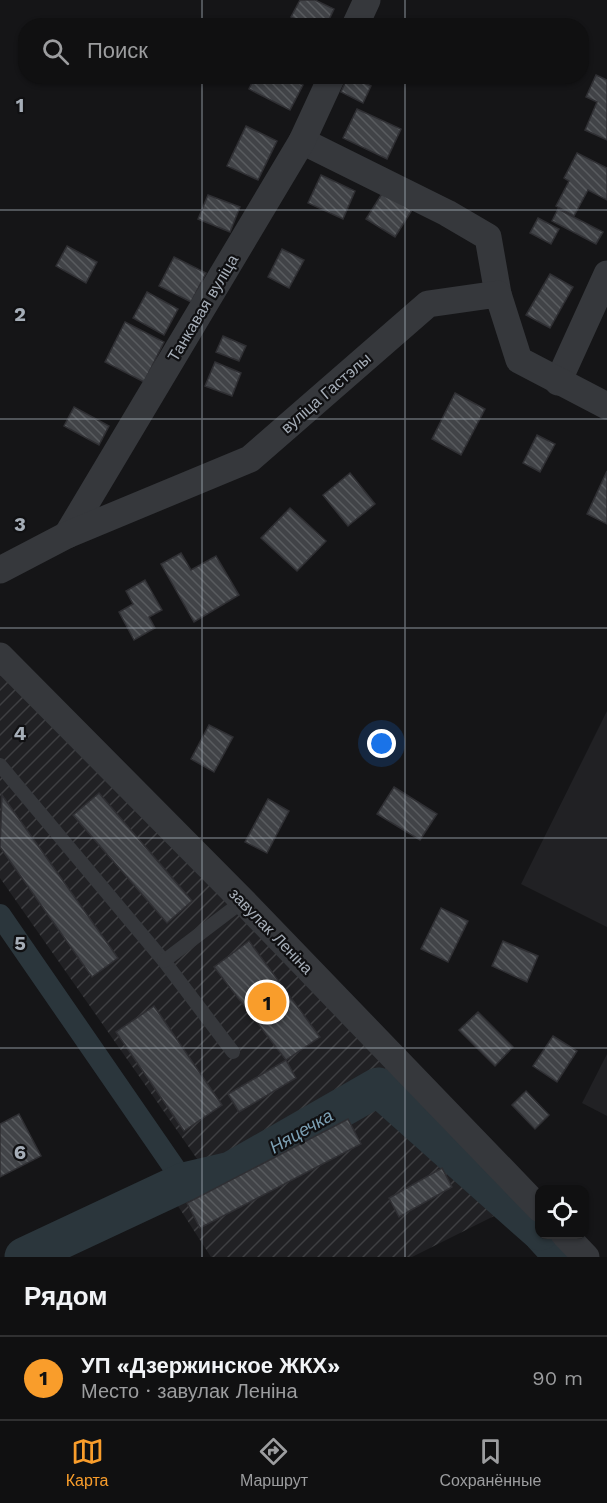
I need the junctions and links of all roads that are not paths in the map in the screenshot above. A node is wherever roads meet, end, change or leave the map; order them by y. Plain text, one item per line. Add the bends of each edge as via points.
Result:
1 (367, 0) edge
2 (359, 18) edge
3 (328, 84) edge
4 (302, 141) junction
5 (607, 274) edge
6 (498, 294) junction
7 (558, 382) junction
8 (607, 406) edge
9 (67, 535) junction
10 (0, 570) edge
11 (0, 656) edge
12 (0, 765) edge
13 (243, 901) junction
14 (164, 961) junction
15 (233, 1052) dead end
16 (535, 1204) edge
17 (569, 1239) edge
18 (586, 1257) edge

1 - 2 street
3 - 4 street, Танкавая вуліца
4 - 6 street via 488,237
4 - 9 street, Танкавая вуліца
5 - 7 street
6 - 7 street via 519,360
6 - 9 street, вуліца Гастэлы via 428,304 250,459
7 - 8 street
9 - 10 street, вуліца Гастэлы
11 - 13 street, завулак Леніна
12 - 14 lane
13 - 14 lane
13 - 16 street, завулак Леніна
14 - 15 lane
17 - 18 street

